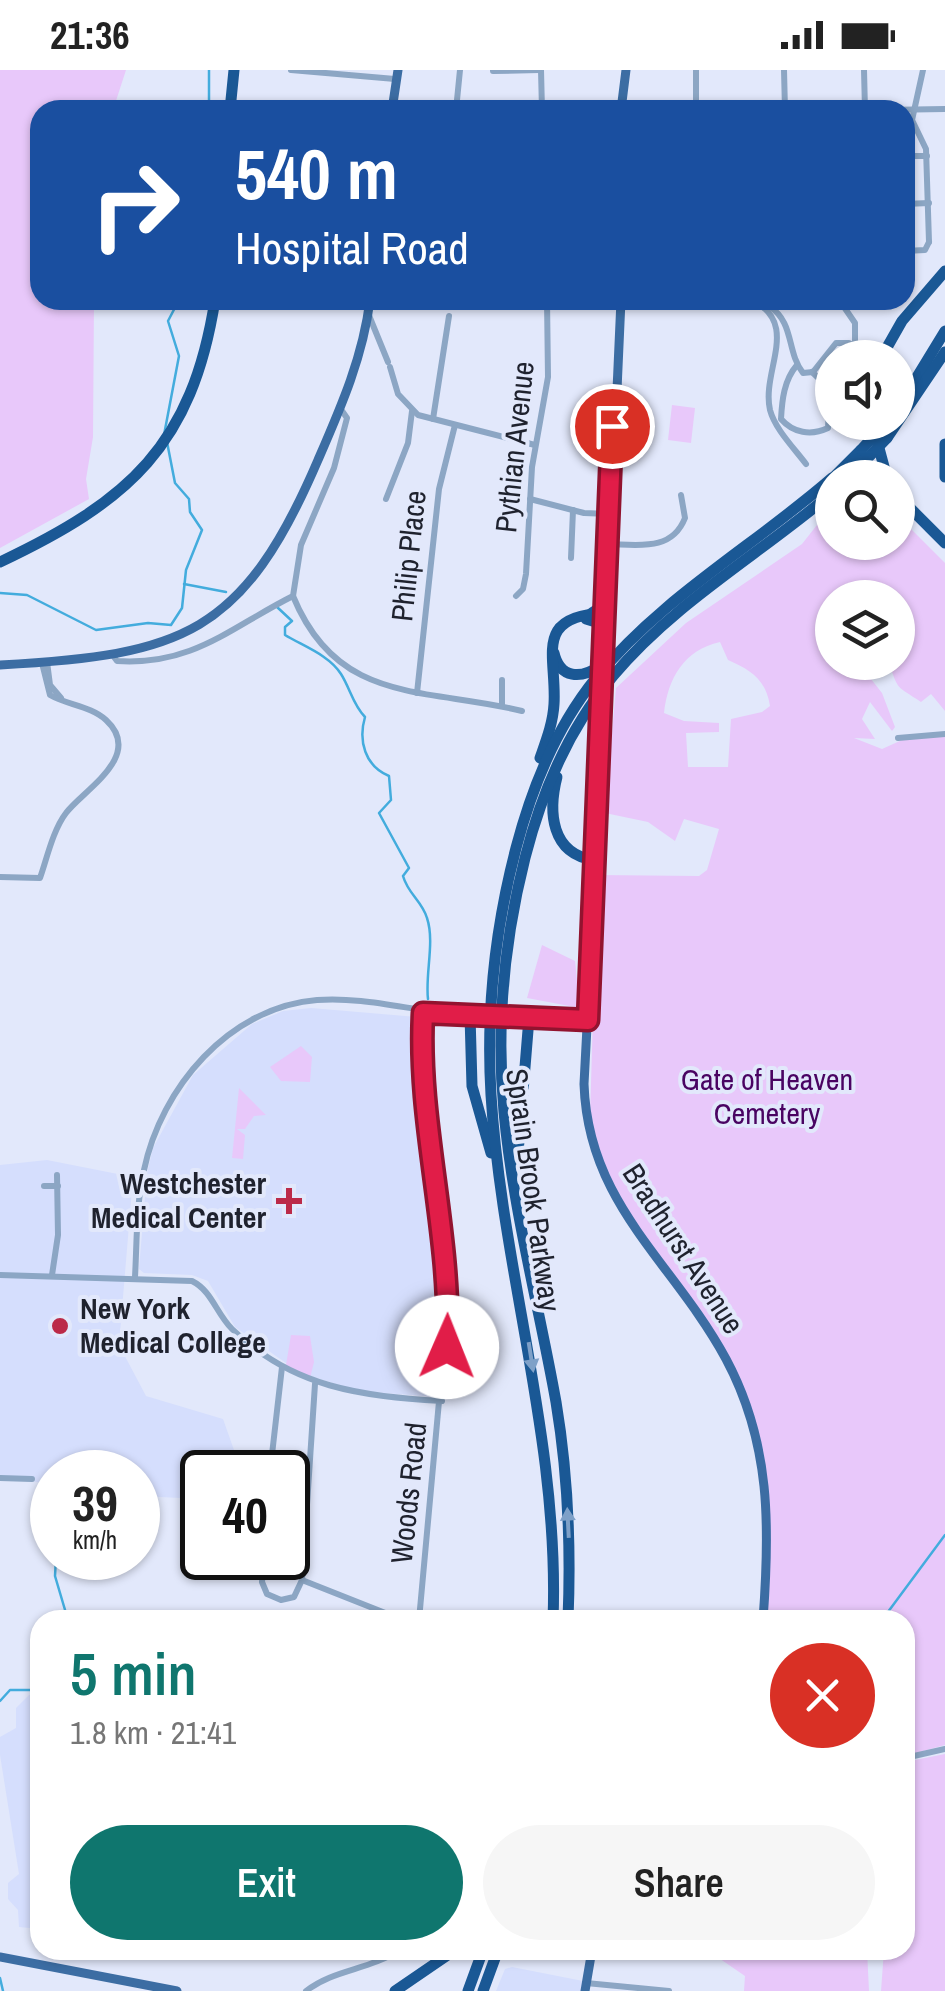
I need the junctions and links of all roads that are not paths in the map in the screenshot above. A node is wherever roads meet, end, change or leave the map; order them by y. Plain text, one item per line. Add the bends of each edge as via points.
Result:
1 (231, 70) edge
2 (292, 70) edge
3 (460, 70) edge
4 (493, 70) edge
5 (540, 70) edge
6 (626, 70) edge
7 (696, 70) edge
8 (784, 70) edge
9 (864, 70) edge
10 (923, 70) edge
11 (341, 72) edge
12 (395, 73) edge
13 (228, 100) edge
14 (393, 100) edge
15 (457, 100) edge
16 (542, 100) edge
17 (622, 100) edge
18 (696, 100) edge
19 (785, 100) edge
20 (865, 100) edge
21 (915, 100) edge
22 (915, 109) edge
23 (945, 109) edge
24 (915, 118) edge
25 (915, 156) edge
26 (927, 156) junction
27 (929, 203) junction
28 (915, 204) edge
29 (915, 250) edge
30 (945, 270) edge
31 (915, 306) edge
32 (210, 310) edge
33 (368, 310) edge
34 (547, 310) edge
35 (620, 310) edge
36 (768, 310) edge
37 (771, 310) edge
38 (846, 310) edge
39 (911, 310) edge
40 (368, 313) junction
41 (449, 316) dead end
42 (945, 331) edge
43 (854, 340) edge
44 (891, 340) edge
45 (945, 352) edge
46 (797, 365) junction
47 (815, 368) edge
48 (812, 372) junction
49 (915, 380) edge
50 (915, 388) edge
51 (340, 408) junction
52 (412, 411) junction
53 (433, 419) junction
54 (454, 425) junction
55 (873, 440) edge
56 (945, 444) edge
57 (535, 445) junction
58 (862, 457) junction
59 (858, 460) edge
60 (860, 460) edge
61 (806, 464) dead end
62 (945, 477) edge
63 (815, 492) edge
64 (680, 496) dead end
65 (530, 498) junction
66 (386, 499) dead end
67 (815, 507) edge
68 (573, 510) junction
69 (915, 513) edge
70 (610, 514) junction
71 (610, 544) junction
72 (945, 544) edge
73 (571, 558) dead end
74 (0, 560) edge
75 (608, 589) junction
76 (293, 596) junction
77 (516, 596) dead end
78 (607, 615) junction
79 (587, 616) junction
80 (606, 641) junction
81 (616, 654) junction
82 (114, 657) junction
83 (44, 662) junction
84 (0, 665) edge
85 (502, 680) dead end
86 (417, 693) junction
87 (502, 706) junction
88 (522, 711) dead end
89 (572, 732) junction
90 (945, 734) edge
91 (898, 738) dead end
92 (528, 805) junction
93 (594, 860) junction
94 (0, 877) edge
95 (423, 1013) junction
96 (470, 1015) junction
97 (528, 1018) junction
98 (588, 1020) junction
99 (58, 1175) dead end
100 (44, 1186) dead end
101 (58, 1186) junction
102 (504, 1192) junction
103 (519, 1204) junction
104 (0, 1275) edge
105 (52, 1275) junction
106 (136, 1276) junction
107 (282, 1368) junction
108 (315, 1384) junction
109 (442, 1400) junction
110 (273, 1450) edge
111 (310, 1459) edge
112 (0, 1478) edge
113 (30, 1478) edge
114 (264, 1580) edge
115 (302, 1580) joint
116 (420, 1602) junction
117 (375, 1610) edge
118 (417, 1610) edge
119 (420, 1610) edge
120 (553, 1610) edge
121 (568, 1610) edge
122 (763, 1610) edge
123 (945, 1749) edge
124 (915, 1756) edge
125 (0, 1956) edge
126 (381, 1960) edge
127 (441, 1960) edge
128 (479, 1960) edge
129 (495, 1960) edge
130 (590, 1960) edge
131 (586, 1987) edge
132 (177, 1991) edge
133 (306, 1991) edge
134 (395, 1991) edge
135 (468, 1991) edge
136 (484, 1991) edge
137 (669, 1991) edge

1 - 13 highway
2 - 11 street
3 - 15 street
4 - 5 street
5 - 16 street
6 - 17 main road
7 - 18 street
8 - 19 street
9 - 20 street
10 - 21 street
11 - 12 street
12 - 14 main road
22 - 23 street
24 - 26 street
25 - 26 street
26 - 27 street
27 - 28 street
27 - 29 street via 933,245
30 - 31 highway
32 - 74 highway via 191,381 166,439 142,473 108,503
33 - 40 main road
34 - 57 street, Pythian Avenue via 548,377
35 - 70 main road, Bradhurst Avenue
36 - 61 street via 778,337 770,406
37 - 46 street via 785,321
38 - 43 street via 855,323
39 - 44 highway
40 - 51 main road
40 - 52 street via 398,394
41 - 53 street
42 - 49 highway
45 - 50 highway, Sprain Brook Parkway
46 - 48 street
46 - 48 street via 783,392 782,420 790,429 828,428 830,388
47 - 48 street
51 - 76 street via 347,418 340,449 308,525
51 - 82 main road via 288,528 248,584 187,632
52 - 53 street
52 - 66 street via 408,443
53 - 54 street
54 - 57 street
54 - 86 street, Philip Place via 439,488
55 - 58 highway, Sprain Brook Parkway, bridge
56 - 62 highway
57 - 65 street, Pythian Avenue
58 - 59 highway, Sprain Brook Parkway
58 - 60 highway, Sprain Brook Parkway
63 - 81 highway, Sprain Brook Parkway
64 - 71 street via 684,518 670,539
65 - 68 street
65 - 77 street, Pythian Avenue via 526,574
67 - 89 highway, Sprain Brook Parkway via 642,645
68 - 70 street
68 - 73 street
69 - 72 highway
70 - 71 main road, Bradhurst Avenue
71 - 75 main road, Bradhurst Avenue
75 - 78 main road, Bradhurst Avenue
75 - 79 highway via 603,606
76 - 82 street via 195,652 144,661
76 - 86 street via 315,639 364,680
78 - 79 highway
78 - 80 main road, Bradhurst Avenue
79 - 80 highway
79 - 81 highway via 557,640 559,667 583,675
79 - 92 highway via 565,626 551,645 554,710
80 - 93 main road, Bradhurst Avenue, bridge
81 - 92 highway, Sprain Brook Parkway via 561,729
82 - 83 main road
83 - 84 main road
83 - 94 street via 62,699 99,715 112,727 116,744 102,782 64,816 40,878
85 - 87 street
86 - 87 street
87 - 88 street
89 - 93 highway via 555,786 554,820 568,851
89 - 103 highway, Sprain Brook Parkway via 535,822 507,950 501,1067
90 - 91 street
92 - 102 highway, Sprain Brook Parkway via 502,908 490,1010 492,1113
93 - 98 main road, Bradhurst Avenue
95 - 96 street
95 - 106 street via 336,1000 293,1003 256,1018 206,1054 175,1093 152,1140 139,1201
95 - 109 street, Woods Road via 448,1277
96 - 97 main road, bridge
96 - 102 highway via 473,1093
97 - 98 main road
97 - 103 highway via 516,1148
98 - 122 main road, Bradhurst Avenue via 586,1111 604,1178 719,1347 753,1423 768,1502
99 - 101 street
100 - 101 street
101 - 105 street
102 -> 120 highway, Sprain Brook Parkway via 547,1460
121 -> 103 highway, Sprain Brook Parkway via 562,1444
104 - 105 street
105 - 106 street
106 - 107 street via 194,1282 221,1316
107 - 108 street
107 - 110 street
108 - 109 street via 353,1394
108 - 111 street
109 - 116 street, Woods Road
112 - 113 street
114 - 115 street via 264,1589 281,1600 294,1596
115 - 117 street
116 - 118 street
116 - 119 street, Woods Road
123 - 124 street
125 - 132 main road
126 - 133 street via 329,1976
127 - 134 highway
128 - 135 highway
129 - 136 highway
130 - 131 main road
131 - 137 street

